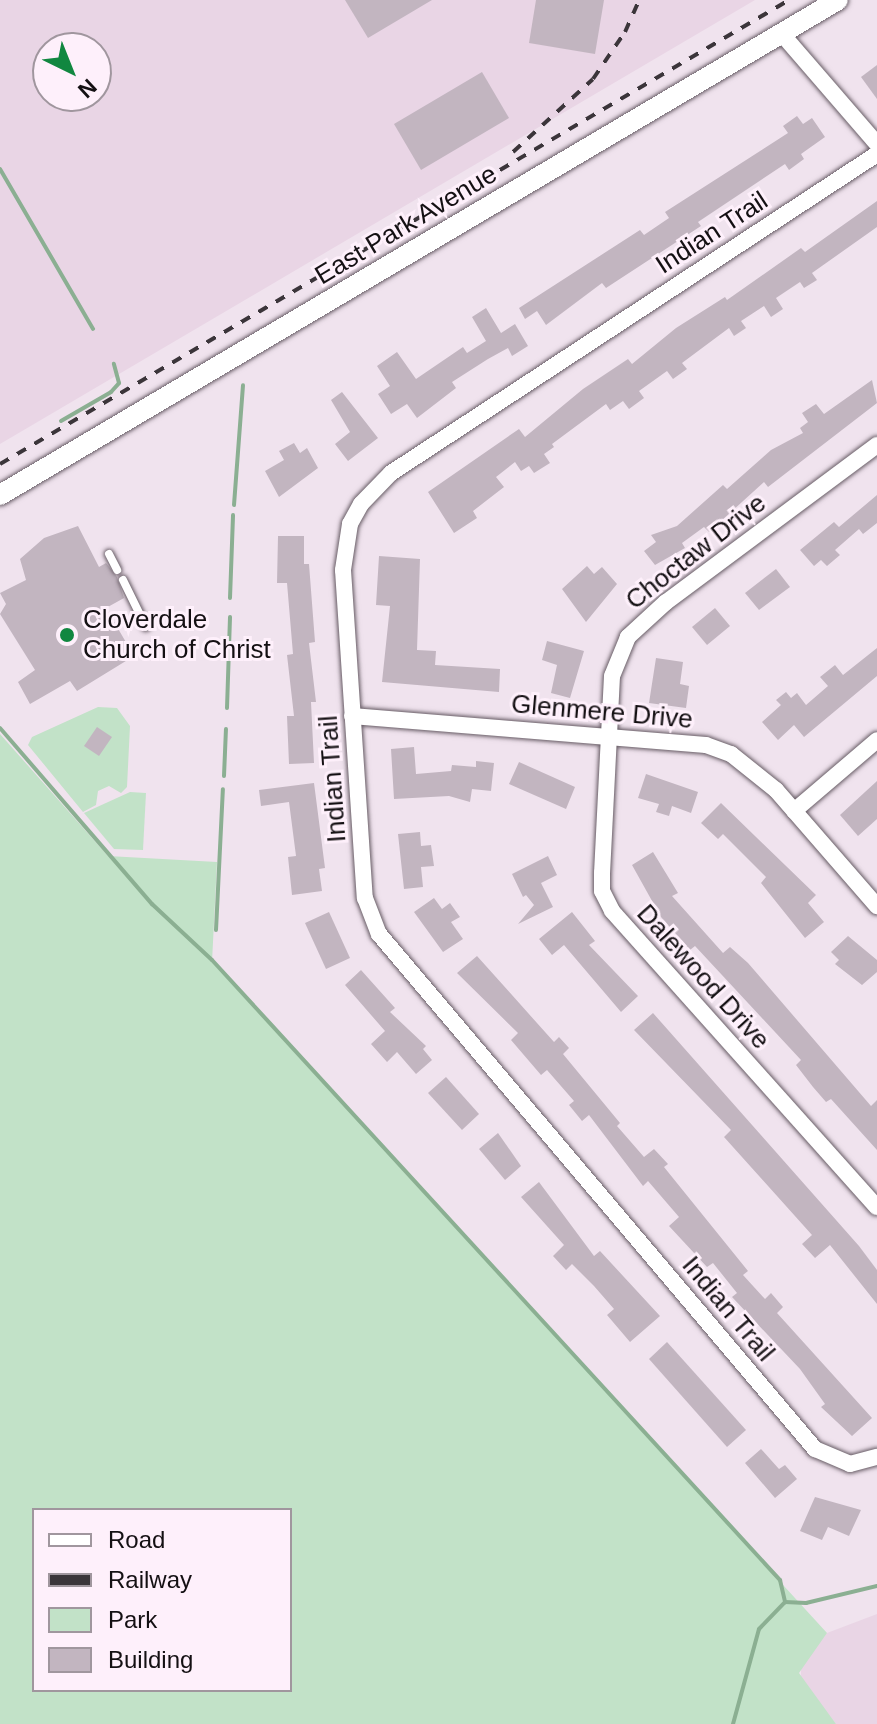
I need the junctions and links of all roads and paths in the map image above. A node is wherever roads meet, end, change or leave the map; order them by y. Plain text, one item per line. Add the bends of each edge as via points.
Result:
1 (838, 0) edge
2 (782, 34) junction
3 (877, 144) edge
4 (877, 154) edge
5 (877, 445) edge
6 (0, 495) edge
7 (109, 554) dead end
8 (117, 570) dead end
9 (123, 580) dead end
10 (146, 627) dead end
11 (352, 716) junction
12 (608, 736) junction
13 (877, 740) edge
14 (794, 811) junction
15 (877, 906) edge
16 (877, 1207) edge
17 (877, 1457) edge

1 - 2 street, East Park Avenue
2 - 3 street
2 - 6 street, East Park Avenue
4 - 11 street, Indian Trail via 375,488 350,524 345,547
5 - 12 street, Choctaw Drive via 666,602 628,637 612,676
7 - 8 lane
9 - 10 lane
11 - 12 street, Glenmere Drive
11 - 17 street, Indian Trail via 365,898 387,945 815,1449 850,1464
12 - 14 street, Glenmere Drive via 681,740 731,754
12 - 16 street, Dalewood Drive via 602,873 606,902
13 - 14 street
14 - 15 street, Glenmere Drive

